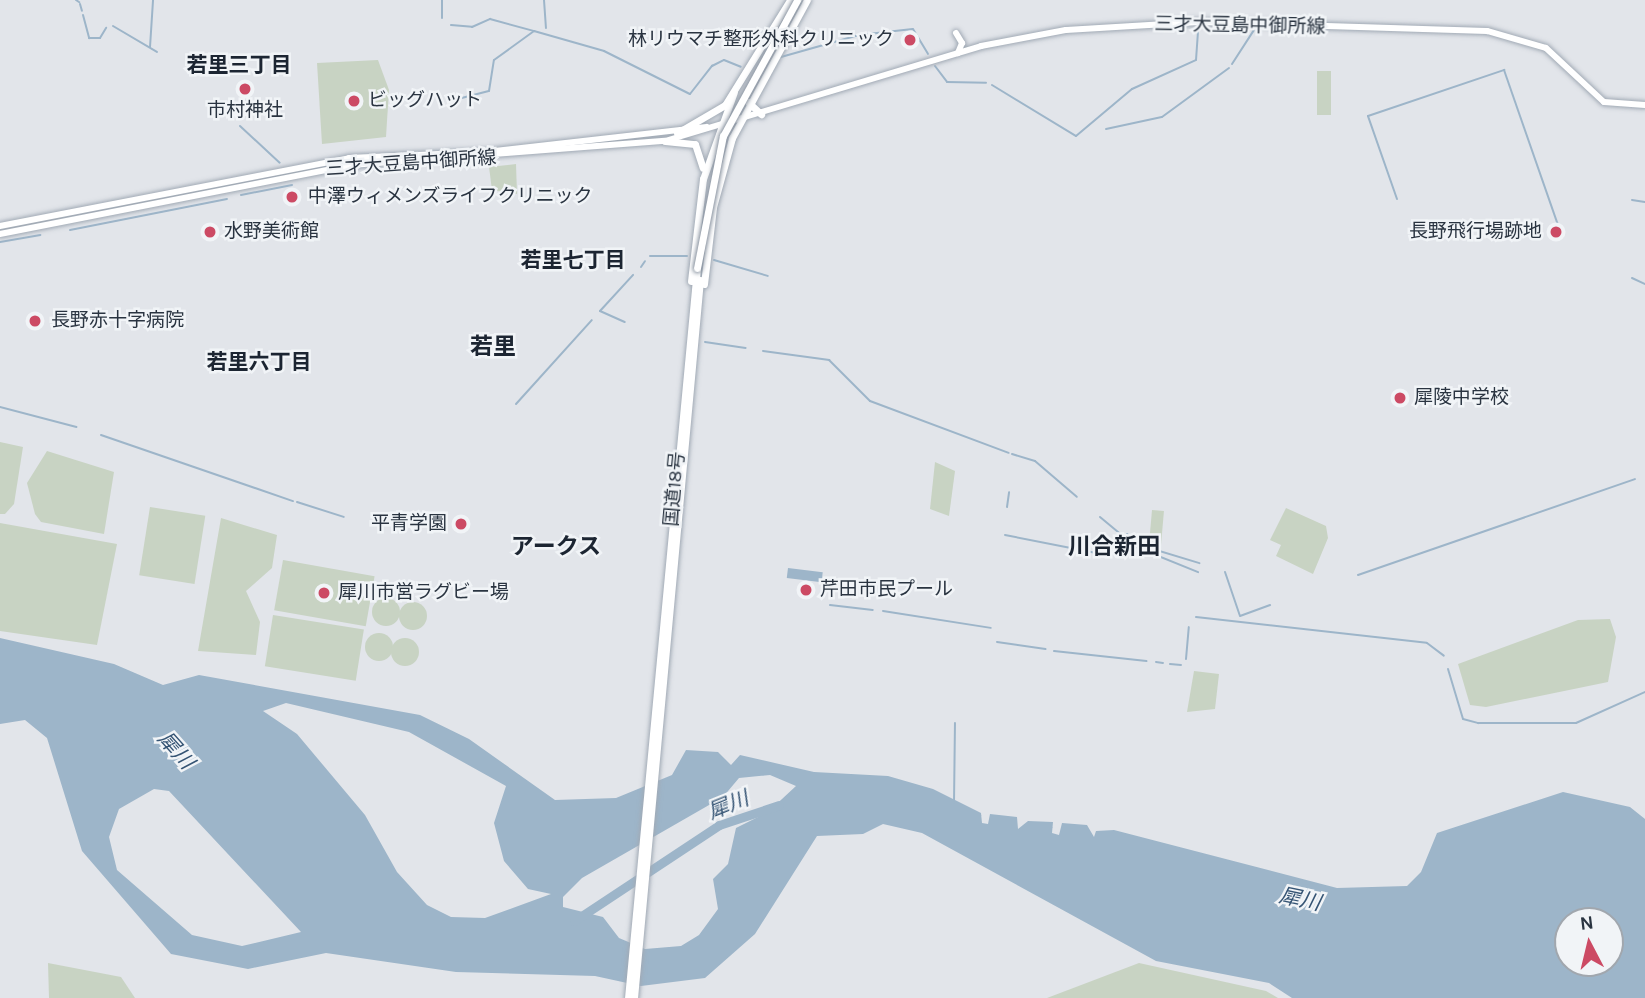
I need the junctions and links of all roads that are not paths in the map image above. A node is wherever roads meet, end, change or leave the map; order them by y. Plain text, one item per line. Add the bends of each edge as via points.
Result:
1 (790, 0) edge
2 (798, 0) edge
3 (807, 0) edge
4 (956, 33) dead end
5 (958, 52) junction
6 (734, 92) junction
7 (748, 101) junction
8 (1645, 105) edge
9 (761, 114) junction
10 (740, 121) junction
11 (720, 126) junction
12 (677, 133) junction
13 (665, 141) junction
14 (703, 179) junction
15 (0, 226) edge
16 (0, 234) edge
17 (699, 269) junction
18 (690, 330) junction
19 (697, 337) junction
20 (659, 693) junction
21 (628, 998) edge
22 (634, 998) edge

1 - 6 highway
2 - 17 highway, 国道18号, bridge via 723,136
3 - 7 highway
4 - 5 main road via 962,43
5 - 8 main road, 三才大豆島中御所線 via 1032,34 1166,23 1487,31 1546,48 1604,102
5 - 9 main road, 三才大豆島中御所線
6 - 11 highway
6 - 12 highway via 707,119
7 - 9 highway
7 - 10 highway
9 - 10 main road, 三才大豆島中御所線
10 - 11 main road, 三才大豆島中御所線
10 - 19 highway via 713,207
11 - 12 main road, 三才大豆島中御所線
11 - 13 main road, 三才大豆島中御所線
11 - 14 highway
12 - 15 main road, 三才大豆島中御所線 via 349,158
13 - 14 highway via 688,141 700,149
13 - 16 main road, 三才大豆島中御所線 via 351,165
14 - 18 highway
17 - 18 highway, 国道18号
17 - 19 highway, 国道18号
18 - 20 highway, 国道18号
19 - 20 highway, 国道18号
20 - 21 highway, 国道18号
20 - 22 highway, 国道18号

